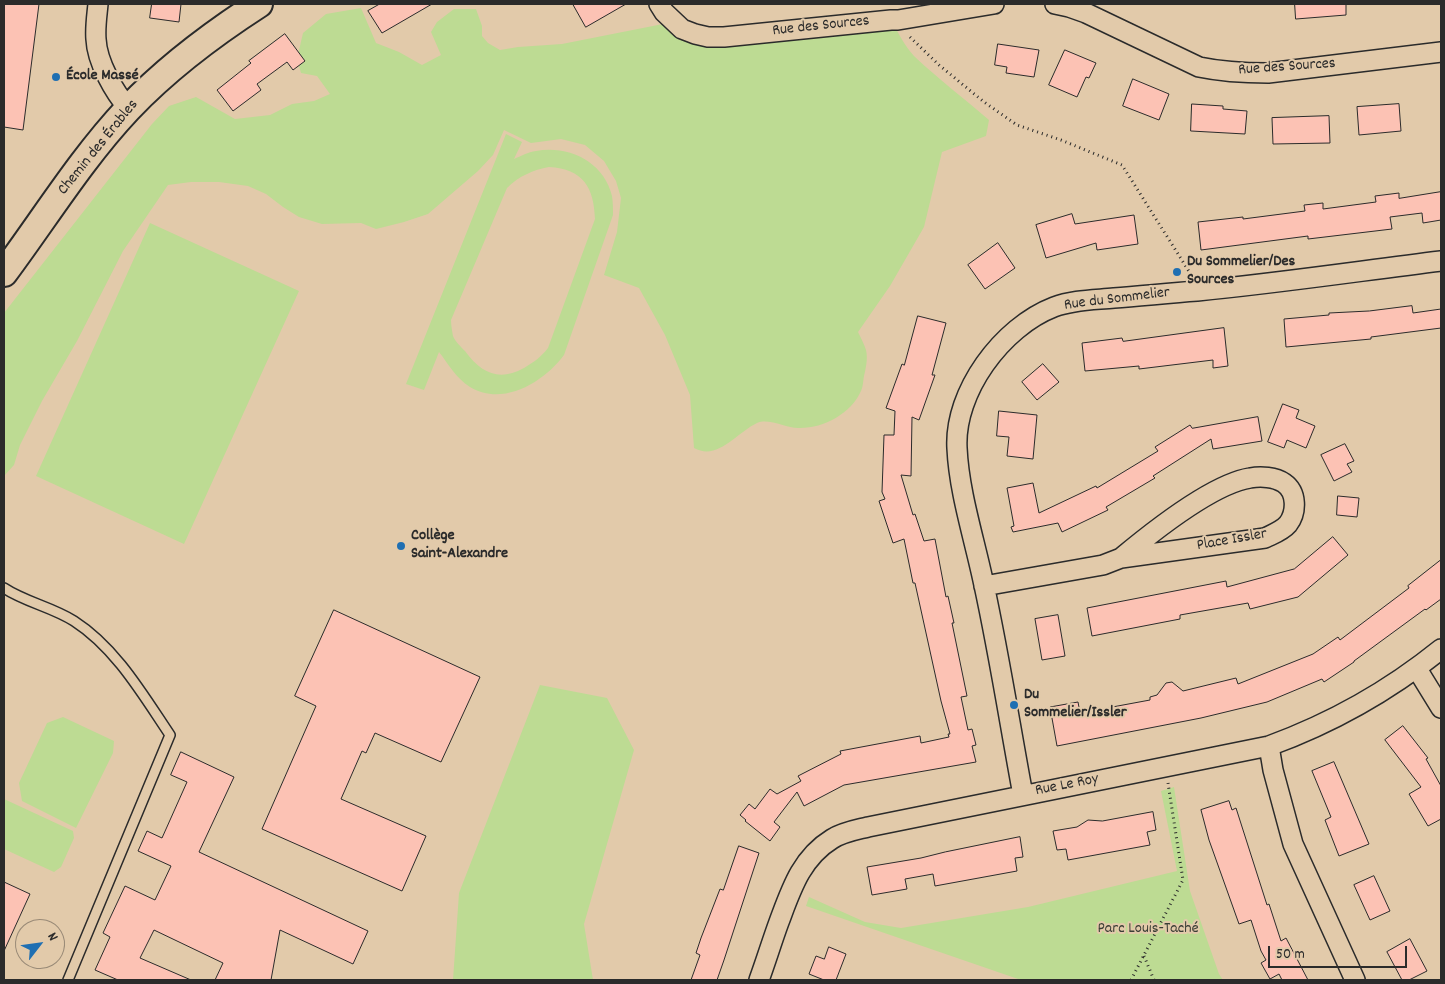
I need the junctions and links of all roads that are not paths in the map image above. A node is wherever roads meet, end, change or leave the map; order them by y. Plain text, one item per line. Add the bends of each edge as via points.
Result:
1 (98, 4) edge
2 (259, 4) edge
3 (659, 4) edge
4 (994, 4) edge
5 (1055, 4) edge
6 (1441, 52) edge
7 (129, 109) junction
8 (1441, 261) edge
9 (4, 273) edge
10 (1120, 558) junction
11 (984, 586) junction
12 (4, 588) edge
13 (1441, 649) edge
14 (1417, 669) junction
15 (1441, 708) edge
16 (1269, 746) junction
17 (1023, 795) junction
18 (68, 980) edge
19 (759, 980) edge
20 (1355, 980) edge

1 - 7 street via 96,40 99,58 118,97
2 - 7 street, Chemin des Érables via 203,44
3 - 4 street, Rue des Sources via 682,29 724,38 898,20
5 - 6 street, Rue des Sources via 1086,14 1199,67 1219,71 1268,72
7 - 9 street, Chemin des Érables via 83,164
8 - 11 street, Rue du Sommelier via 1075,302 1038,314 1018,328 985,364 964,407 958,428 960,476
10 - 10 street, Place Issler via 1265,538 1287,525 1293,516 1292,494 1285,484 1272,478 1250,478 1230,484 1156,529
10 - 11 street, Place Issler via 1103,565
11 - 17 street, Rue du Sommelier
12 - 18 lane via 55,611 88,631 124,670 170,735
13 - 14 street, Rue Le Roy
14 - 15 street
14 - 16 street, Rue Le Roy via 1317,727
16 - 17 street, Rue Le Roy
16 - 20 street via 1293,844
17 - 19 street, Rue Le Roy via 861,828 833,838 802,868 793,883

